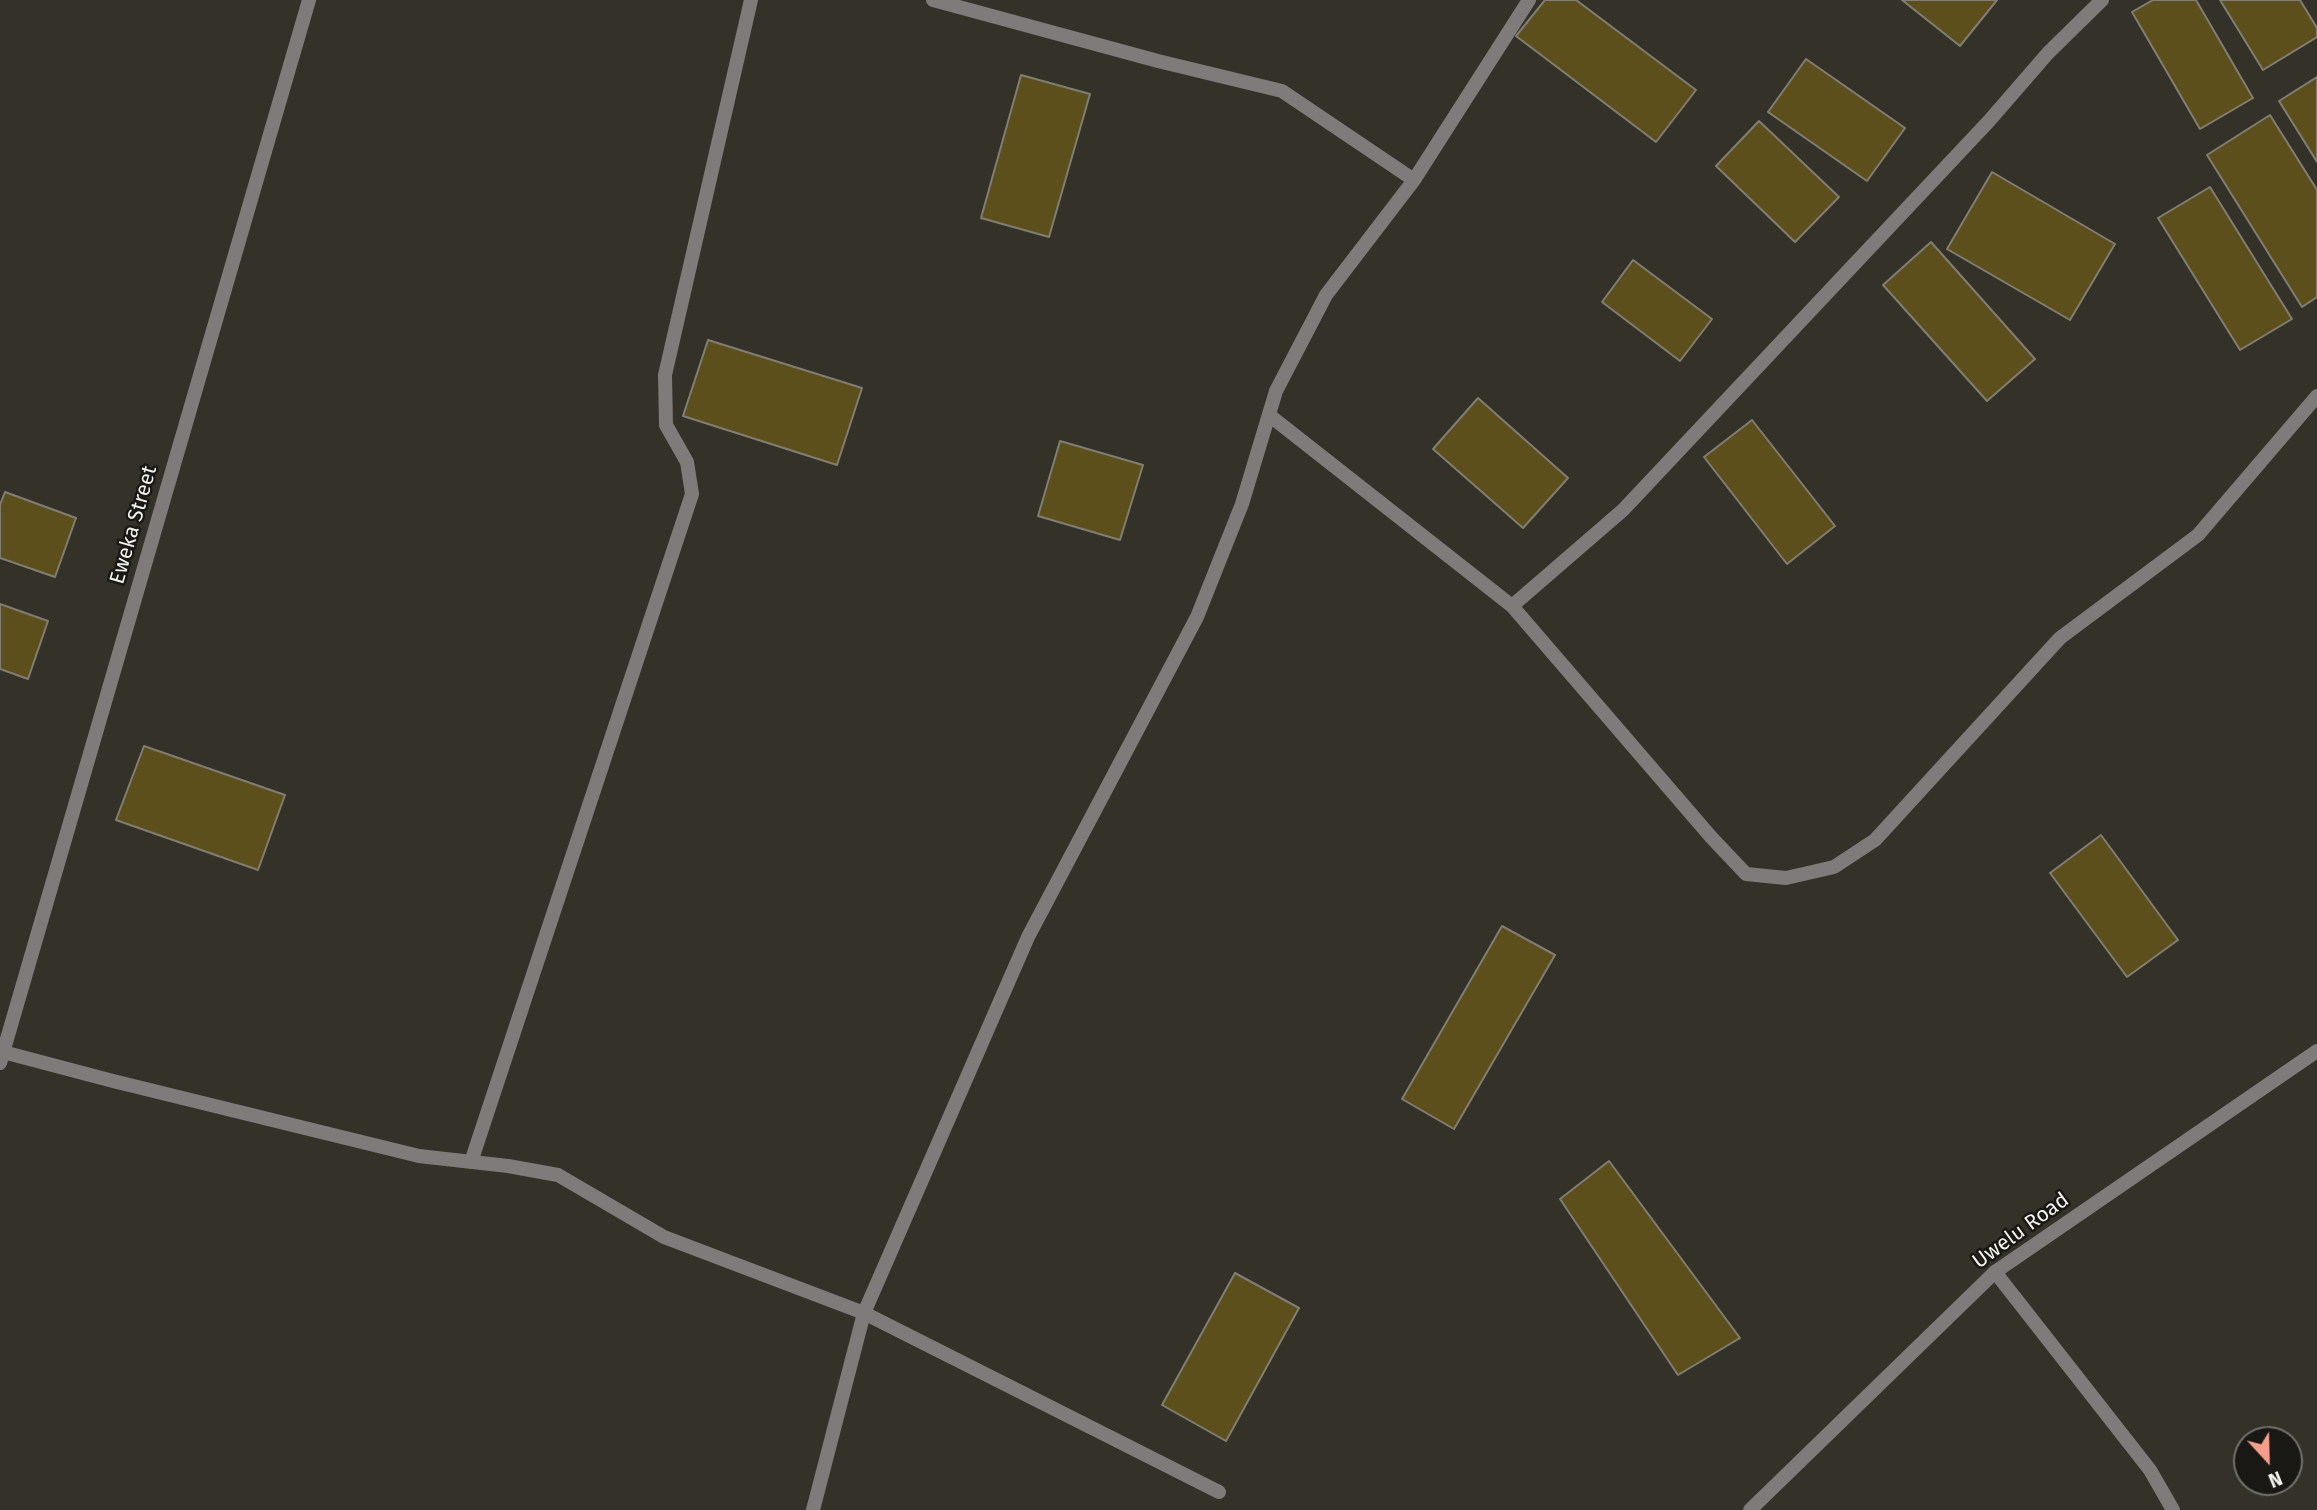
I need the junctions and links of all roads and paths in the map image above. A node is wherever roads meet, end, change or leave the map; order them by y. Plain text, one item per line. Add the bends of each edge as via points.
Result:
1 (309, 0) edge
2 (751, 0) edge
3 (933, 0) edge
4 (1529, 0) edge
5 (2102, 0) edge
6 (1414, 180) junction
7 (2317, 396) edge
8 (1269, 415) junction
9 (1513, 606) junction
10 (2317, 1051) edge
11 (2, 1057) edge
12 (471, 1162) junction
13 (1995, 1272) junction
14 (864, 1312) junction
15 (1219, 1492) dead end
16 (813, 1510) edge
17 (1750, 1510) edge
18 (2173, 1510) edge

1 - 11 street, Eweka Street
2 - 12 street via 665,375 666,425 687,462 692,494
3 - 6 street via 1282,91
4 - 6 street
5 - 9 street via 1623,510
6 - 8 street via 1326,295 1276,391
7 - 9 street via 2198,535 2060,638 1875,840 1834,867 1786,878 1746,874
8 - 9 street
8 - 14 street via 1242,504 1197,617 1028,937
10 - 13 street, Uwelu Road
11 - 12 street via 419,1156
12 - 14 street via 558,1175 664,1237
13 - 17 street, Uwelu Road
13 - 18 street via 2150,1470
14 - 15 street
14 - 16 street

